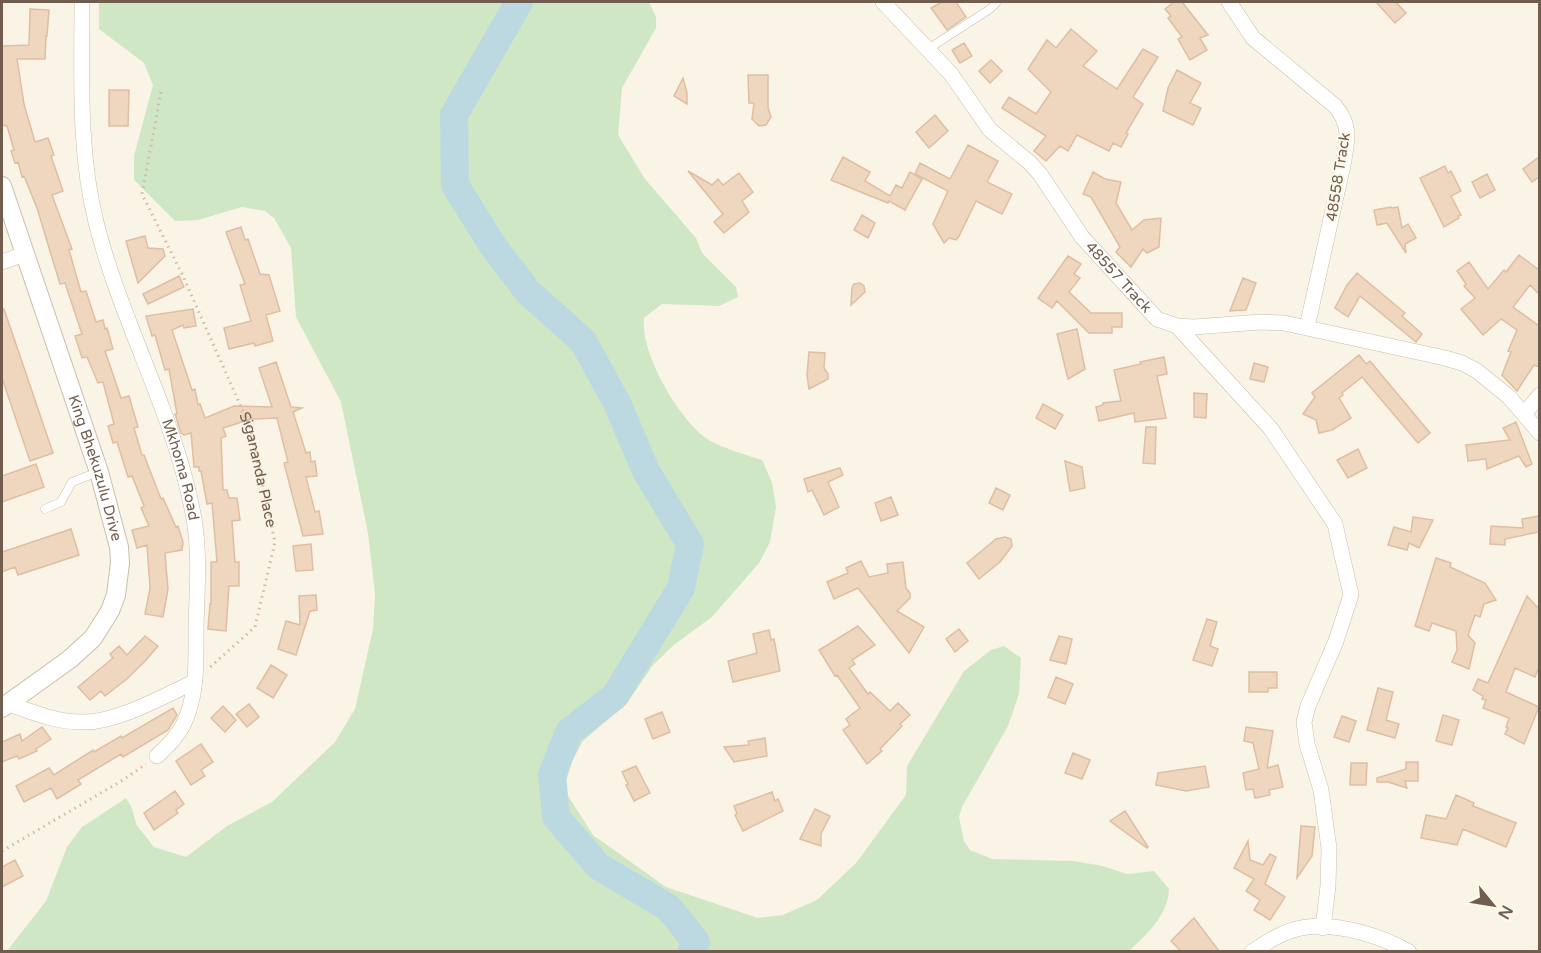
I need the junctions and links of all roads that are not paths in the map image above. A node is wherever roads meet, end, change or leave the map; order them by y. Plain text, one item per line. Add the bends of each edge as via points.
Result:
1 (82, 2) edge
2 (883, 2) edge
3 (996, 2) edge
4 (1229, 2) edge
5 (928, 49) junction
6 (2, 186) edge
7 (25, 254) junction
8 (2, 262) edge
9 (1177, 326) junction
10 (1307, 327) junction
11 (1539, 395) edge
12 (1524, 414) junction
13 (1539, 433) edge
14 (99, 472) junction
15 (45, 508) dead end
16 (194, 682) junction
17 (5, 706) edge
18 (158, 756) road end
19 (1323, 928) junction
20 (1252, 951) edge
21 (1409, 951) edge

1 - 16 street, Mkhoma Road via 82,117 95,220 170,432 194,520 198,561
2 - 5 street, 48557 Track
3 - 5 lane
4 - 10 street, 48558 Track via 1253,38 1335,106 1346,124 1341,176
5 - 9 street, 48557 Track via 951,74 990,130 1040,174 1082,237 1151,314 1165,324
6 - 7 street, King Bhekuzulu Drive
7 - 8 street
7 - 14 street, King Bhekuzulu Drive
9 - 10 street, 48557 Track via 1261,322
9 - 19 street via 1271,429 1335,524 1351,596 1304,722 1322,790 1329,848
10 - 12 street, 48557 Track via 1462,363 1492,382
11 - 12 street
12 - 13 street, 48557 Track
14 - 15 lane via 72,482 61,502
14 - 17 street, King Bhekuzulu Drive via 119,547 119,580 110,611 82,649
16 - 17 street via 152,702 83,723
16 - 18 street, Mkhoma Road via 190,711 183,726
19 - 20 street via 1306,927
19 - 21 street via 1366,933

